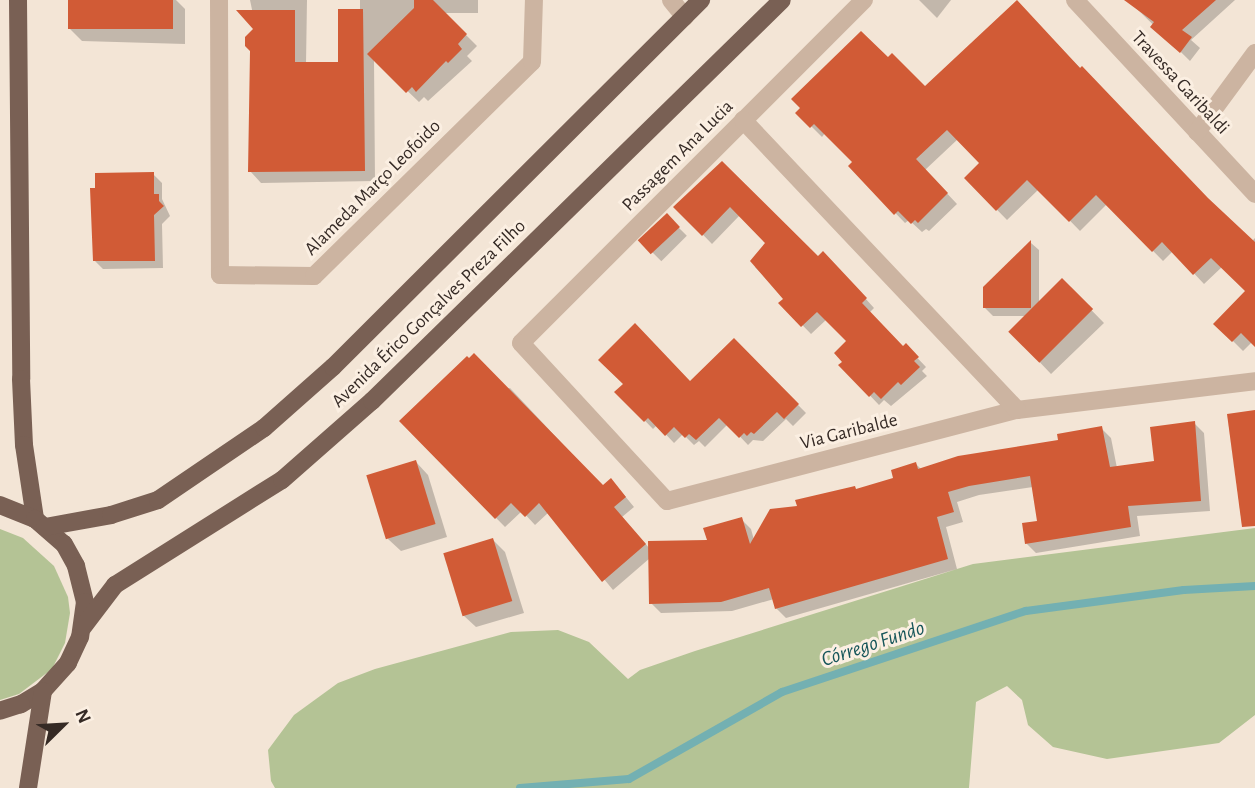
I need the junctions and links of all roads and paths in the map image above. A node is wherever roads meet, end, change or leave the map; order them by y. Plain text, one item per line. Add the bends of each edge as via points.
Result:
1 (18, 0) edge
2 (219, 0) edge
3 (534, 0) edge
4 (671, 0) edge
5 (701, 0) edge
6 (782, 0) edge
7 (864, 0) edge
8 (1075, 0) edge
9 (685, 17) junction
10 (1255, 53) edge
11 (743, 120) junction
12 (1197, 132) junction
13 (1255, 194) edge
14 (521, 343) joint
15 (1255, 381) edge
16 (1017, 411) junction
17 (0, 505) edge
18 (40, 523) junction
19 (83, 627) junction
20 (43, 691) junction
21 (0, 710) edge
22 (28, 788) edge

1 - 18 main road via 21,379 24,444
2 - 3 street, Alameda Março Leofoido via 220,275 301,276 314,276 532,62
4 - 9 street
5 - 9 main road, Avenida Érico Gonçalves Preza Filho
6 - 19 main road, Avenida Érico Gonçalves Preza Filho via 372,401 282,480 115,585
7 - 11 street, Passagem Ana Lucia
8 - 12 street, Travessa Garibaldi
9 - 18 main road, Avenida Érico Gonçalves Preza Filho via 333,367 264,428 158,500 111,515
10 - 12 street
11 - 14 street, Passagem Ana Lucia
11 - 16 street
12 - 13 street, Travessa Garibaldi
14 - 16 street, Via Garibalde via 667,501
15 - 16 street, Via Garibalde
17 - 18 main road
18 - 19 main road via 64,544 76,566 85,602
19 - 20 main road via 73,655
20 - 21 main road
20 - 22 main road

